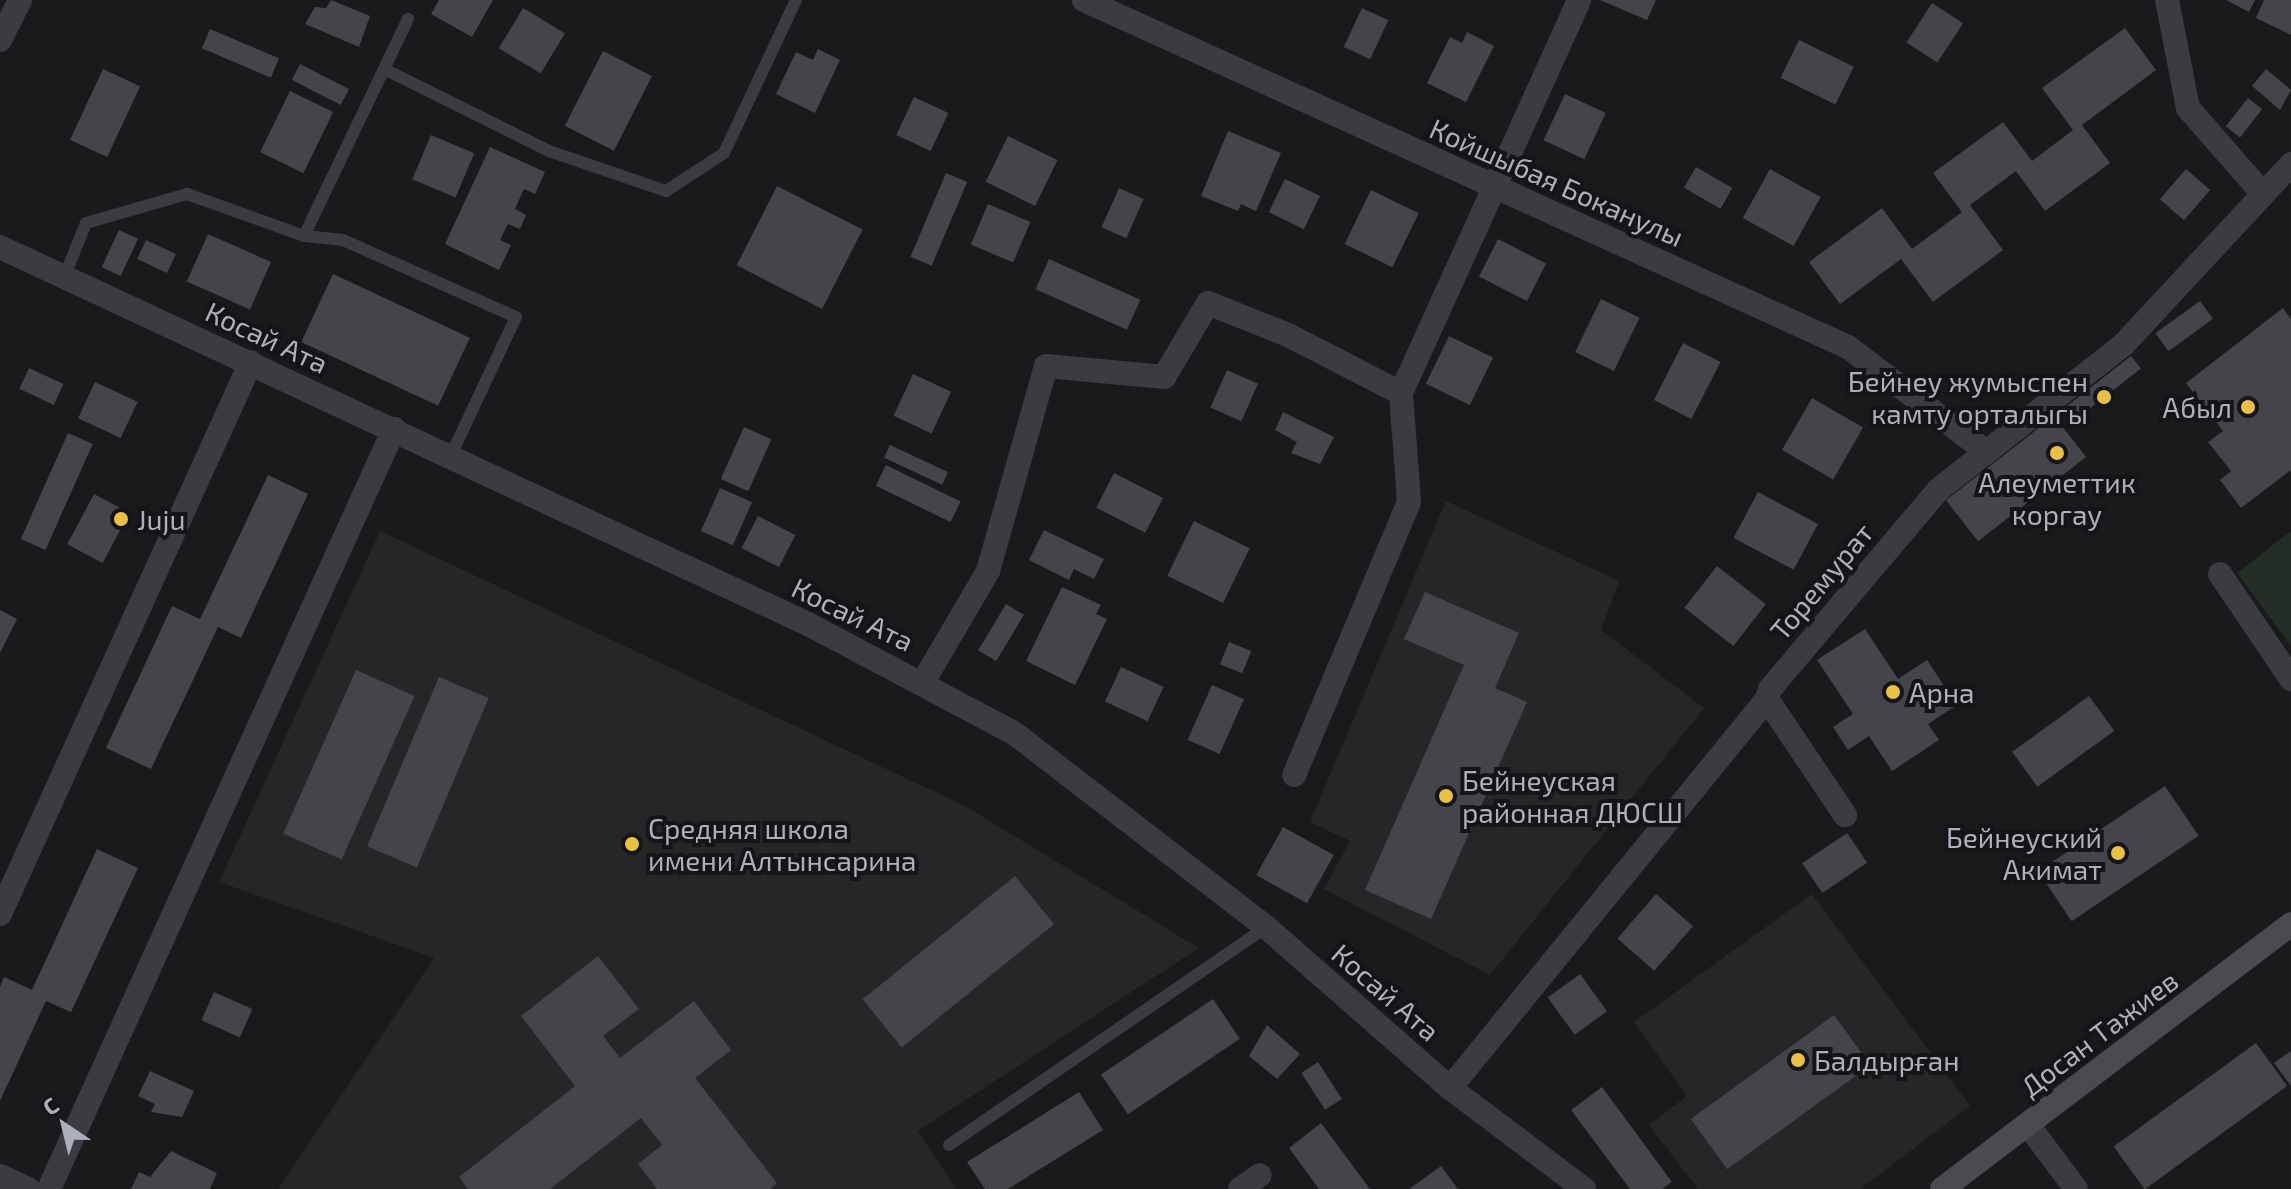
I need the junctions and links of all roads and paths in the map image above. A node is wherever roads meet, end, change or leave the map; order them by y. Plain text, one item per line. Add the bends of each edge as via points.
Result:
1 (20, 0) edge
2 (796, 0) edge
3 (1084, 0) edge
4 (1579, 0) edge
5 (2167, 0) edge
6 (408, 19) dead end
7 (0, 40) edge
8 (384, 69) junction
9 (2291, 164) edge
10 (1498, 188) junction
11 (2263, 194) junction
12 (304, 236) junction
13 (0, 247) edge
14 (65, 275) junction
15 (251, 362) junction
16 (1401, 393) junction
17 (394, 429) junction
18 (1987, 452) junction
19 (451, 455) junction
20 (2220, 574) dead end
21 (2291, 679) edge
22 (923, 682) junction
23 (1767, 699) junction
24 (1294, 775) dead end
25 (1845, 815) dead end
26 (0, 914) edge
27 (2291, 924) edge
28 (1266, 927) junction
29 (1450, 1088) junction
30 (2028, 1125) junction
31 (949, 1145) dead end
32 (0, 1176) edge
33 (28, 1189) edge
34 (49, 1189) edge
35 (1584, 1189) edge
36 (1942, 1189) edge
37 (2076, 1189) edge

1 - 7 street
2 - 8 lane via 724,153 666,191 549,151
3 - 10 street, Койшыбая Боканулы
4 - 10 street
5 - 11 street via 2188,108
6 - 8 lane
8 - 12 lane
9 - 11 street, Торемурат
10 - 16 street
10 - 18 street, Койшыбая Боканулы via 1848,347
11 - 18 street, Торемурат via 2124,344
12 - 14 lane via 187,194 86,223
12 - 19 lane via 343,240 516,317
13 - 14 street, Косай Ата
14 - 15 street, Косай Ата
15 - 17 street, Косай Ата
15 - 26 street
16 - 22 street via 1288,335 1208,303 1164,377 1046,366 988,571
16 - 24 street via 1409,502
17 - 19 street, Косай Ата
17 - 34 street
18 - 23 street, Торемурат via 1938,490 1770,689
19 - 22 street, Косай Ата
20 - 21 street
22 - 28 street, Косай Ата via 1014,733
23 - 25 street
23 - 29 street, Торемурат
27 - 30 street, Досан Тажиев
28 - 29 street, Косай Ата
28 - 31 lane
29 - 35 street, Косай Ата
30 - 36 street, Досан Тажиев
30 - 37 street
32 - 33 street

